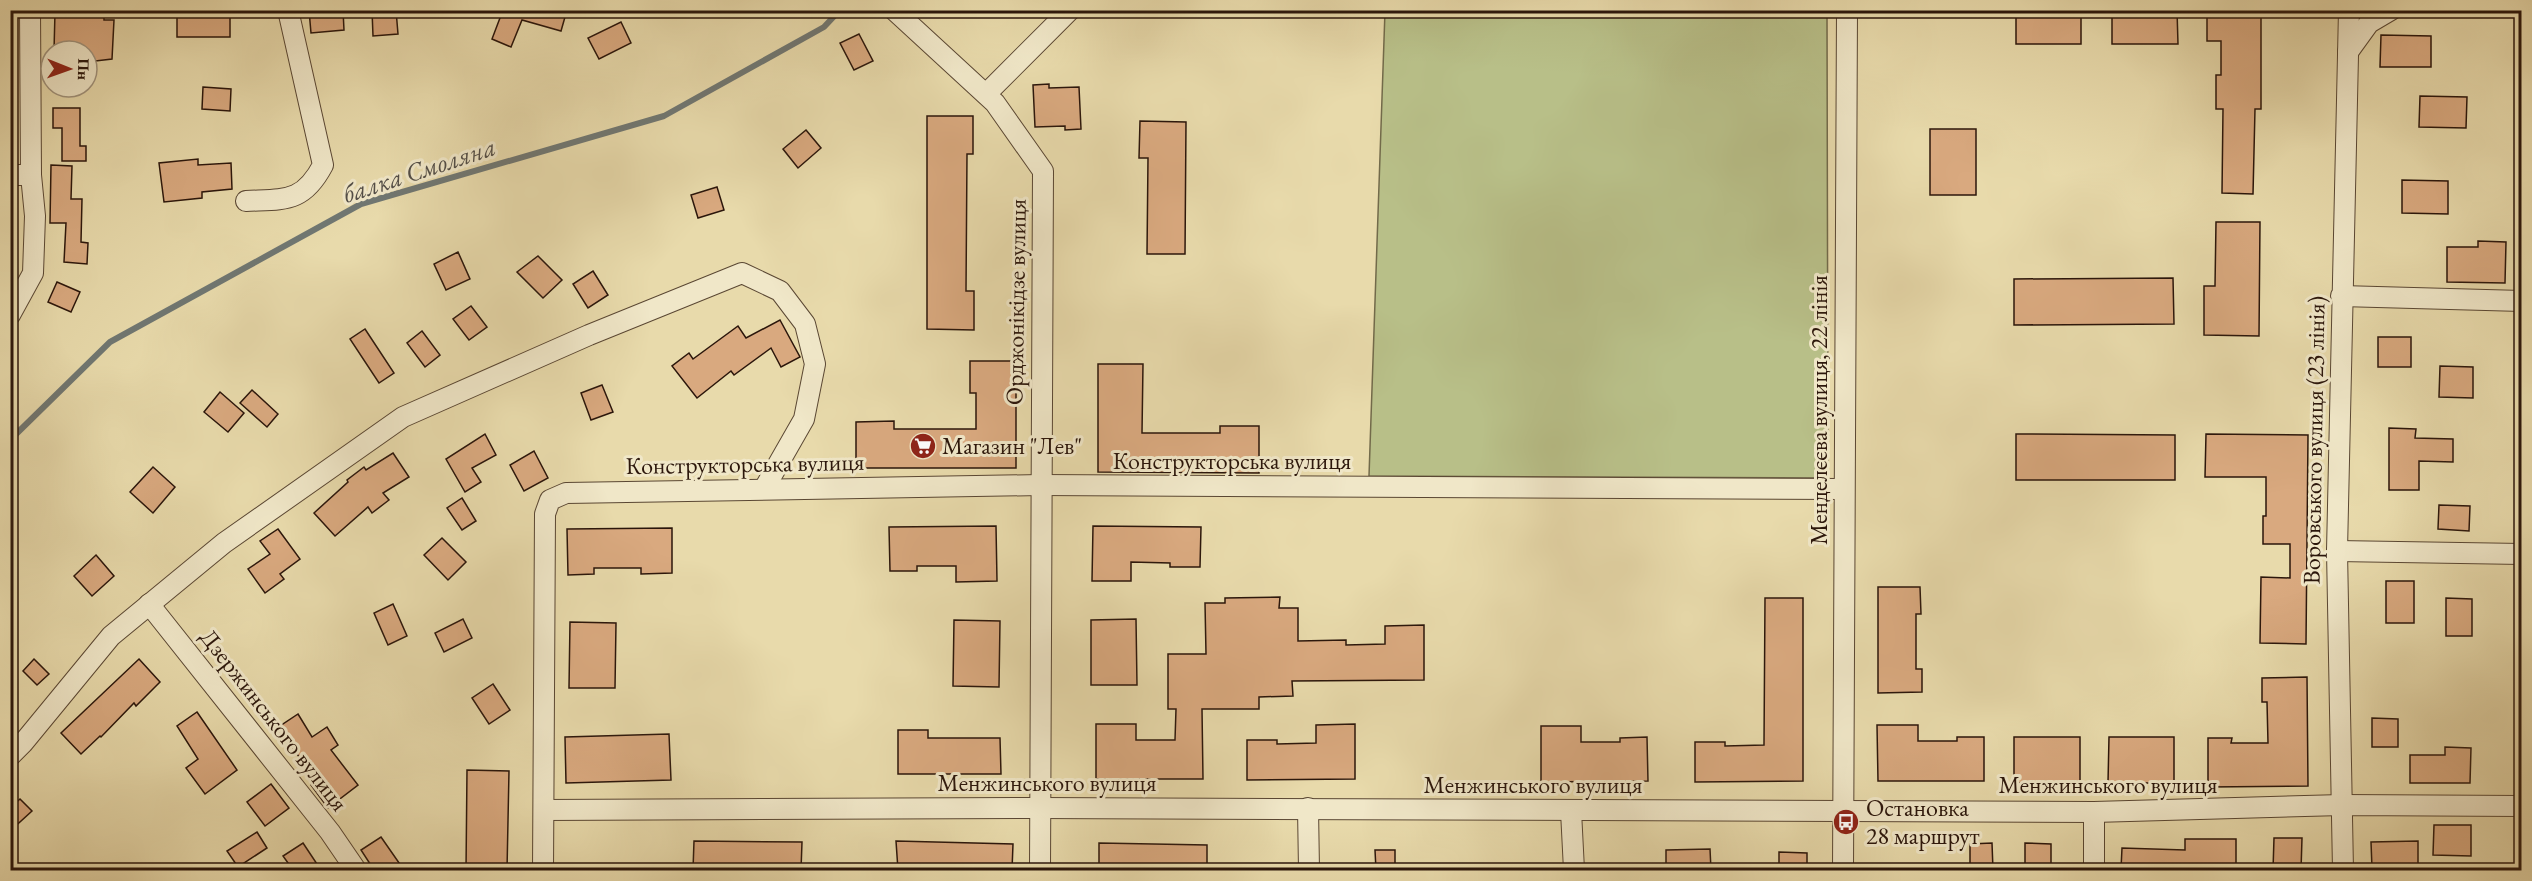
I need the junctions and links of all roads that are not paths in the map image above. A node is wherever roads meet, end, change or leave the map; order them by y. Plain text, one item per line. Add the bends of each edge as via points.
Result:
1 (30, 10) edge
2 (288, 10) edge
3 (894, 10) edge
4 (1070, 10) edge
5 (1847, 10) edge
6 (2349, 10) edge
7 (2391, 10) edge
8 (2348, 52) junction
9 (986, 94) junction
10 (10, 175) edge
11 (31, 175) junction
12 (246, 201) dead end
13 (2341, 296) junction
14 (2522, 301) edge
15 (10, 315) edge
16 (1040, 485) junction
17 (764, 489) junction
18 (1843, 489) junction
19 (2337, 551) junction
20 (2522, 554) edge
21 (149, 604) junction
22 (10, 756) edge
23 (2342, 805) junction
24 (2522, 806) edge
25 (1039, 808) junction
26 (1308, 808) junction
27 (544, 810) junction
28 (1845, 811) junction
29 (1571, 812) junction
30 (2094, 812) junction
31 (356, 870) edge
32 (543, 870) edge
33 (1040, 870) edge
34 (1309, 870) edge
35 (1574, 870) edge
36 (1843, 870) edge
37 (2094, 870) edge
38 (2343, 870) edge

1 - 11 street
2 - 12 street via 323,165 313,184 290,199
3 - 9 street, Орджонікідзе вулиця
4 - 9 street
5 - 18 street, Менделєєва вулиця, 22 лінія
6 - 8 street, Воровського вулиця (23 лiнiя)
7 - 8 street via 2369,23
8 - 13 street, Воровського вулиця (23 лiнiя)
9 - 16 street, Орджонікідзе вулиця via 1043,171
10 - 11 street
11 - 15 street via 35,216 33,273
13 - 14 street
13 - 19 street, Воровського вулиця (23 лiнiя)
16 - 17 street, Конструкторська вулиця
16 - 18 street, Конструкторська вулиця
16 - 25 street, Орджонікідзе вулиця
17 - 21 street via 804,419 815,364 805,324 780,291 742,273 403,417 224,543
17 - 27 street, Конструкторська вулиця via 566,493 550,500 545,514
18 - 28 street, Менделєєва вулиця, 22 лінія
19 - 20 street
19 - 23 street, Воровського вулиця (23 лiнiя)
21 - 22 street via 111,636
21 - 31 street, Дзержинського вулиця
23 - 24 street, Менжинського вулиця
23 - 30 street, Менжинського вулиця
23 - 38 street, Воровського вулиця (23 лiнiя)
25 - 26 street, Менжинського вулиця
25 - 27 street, Менжинського вулиця
25 - 33 street, Орджонікідзе вулиця
26 - 29 street, Менжинського вулиця
26 - 34 street
27 - 32 street
28 - 29 street, Менжинського вулиця
28 - 30 street, Менжинського вулиця
28 - 36 street, Менделєєва вулиця, 22 лінія
29 - 35 street
30 - 37 street

